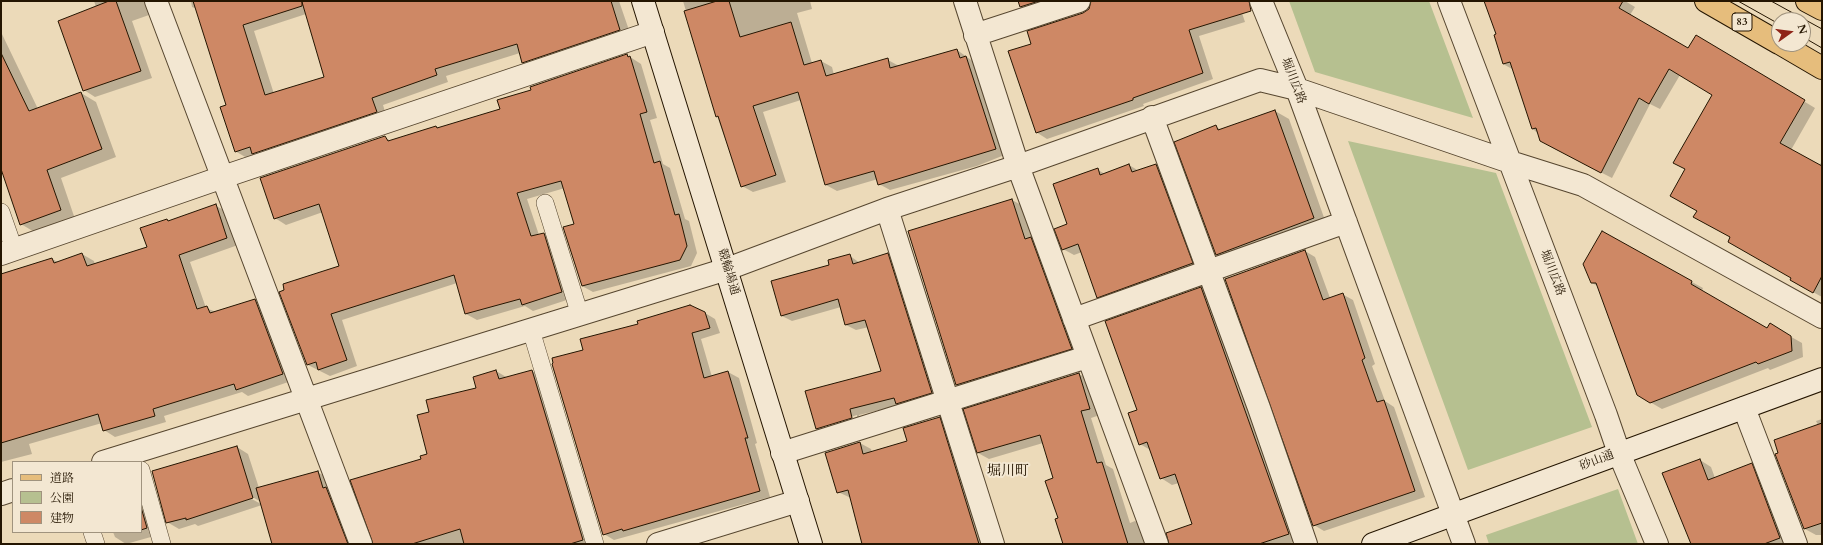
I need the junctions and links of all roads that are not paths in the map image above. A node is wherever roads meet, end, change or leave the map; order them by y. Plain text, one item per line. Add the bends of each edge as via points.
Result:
1 (156, 1) edge
2 (643, 1) edge
3 (965, 1) edge
4 (1079, 1) edge
5 (1261, 1) edge
6 (1449, 1) edge
7 (1706, 1) edge
8 (653, 32) junction
9 (975, 35) junction
10 (1771, 38) edge
11 (1795, 52) edge
12 (1822, 68) edge
13 (1297, 89) junction
14 (1152, 117) junction
15 (1510, 162) junction
16 (1018, 166) junction
17 (223, 176) junction
18 (545, 203) dead end
19 (887, 209) junction
20 (1, 212) edge
21 (1346, 222) junction
22 (8, 252) edge
23 (728, 269) junction
24 (1208, 271) junction
25 (580, 315) junction
26 (1822, 317) edge
27 (1074, 319) junction
28 (531, 330) junction
29 (1087, 357) junction
30 (1822, 379) edge
31 (307, 398) junction
32 (949, 400) junction
33 (1744, 408) junction
34 (782, 453) junction
35 (1619, 453) junction
36 (138, 461) edge
37 (142, 475) edge
38 (12, 490) edge
39 (1, 494) edge
40 (798, 501) junction
41 (1452, 516) junction
42 (92, 533) edge
43 (96, 544) edge
44 (162, 544) edge
45 (361, 544) edge
46 (595, 544) edge
47 (658, 544) edge
48 (812, 544) edge
49 (993, 544) edge
50 (1157, 544) edge
51 (1306, 544) edge
52 (1373, 544) edge
53 (1464, 544) edge
54 (1657, 544) edge
55 (1796, 544) edge

1 - 17 street
2 - 8 street, 競輪場通
3 - 9 street
4 - 9 street
5 - 13 street, 堀川広路
6 - 15 street, 堀川広路
7 - 10 main road, 83
8 - 17 street
8 - 23 street, 競輪場通
9 - 16 street
11 - 12 main road, 83
13 - 14 street via 1260,80
13 - 15 street
13 - 21 street, 堀川広路
14 - 16 street
14 - 24 street
15 - 26 street via 1583,185
15 - 35 street, 堀川広路
16 - 19 street
16 - 27 street
17 - 22 street
17 - 31 street
18 - 25 lane
19 - 23 street
19 - 32 street
20 - 22 lane
21 - 24 street
21 - 41 street, 堀川広路
23 - 25 street
23 - 34 street, 競輪場通
24 - 27 street
24 - 51 street
25 - 28 street
27 - 29 street
28 - 31 street
28 - 46 lane
29 - 32 street
29 - 50 street
30 - 33 street, 砂山通
31 - 36 street
31 - 45 street
32 - 34 street
32 - 49 street
33 - 35 street, 砂山通
33 - 55 street
34 - 40 street, 競輪場通
35 - 41 street, 砂山通
35 - 54 street, 堀川広路
37 - 44 lane
38 - 39 street
40 - 47 street
40 - 48 street, 競輪場通
41 - 52 street, 砂山通
41 - 53 street, 堀川広路
42 - 43 lane

